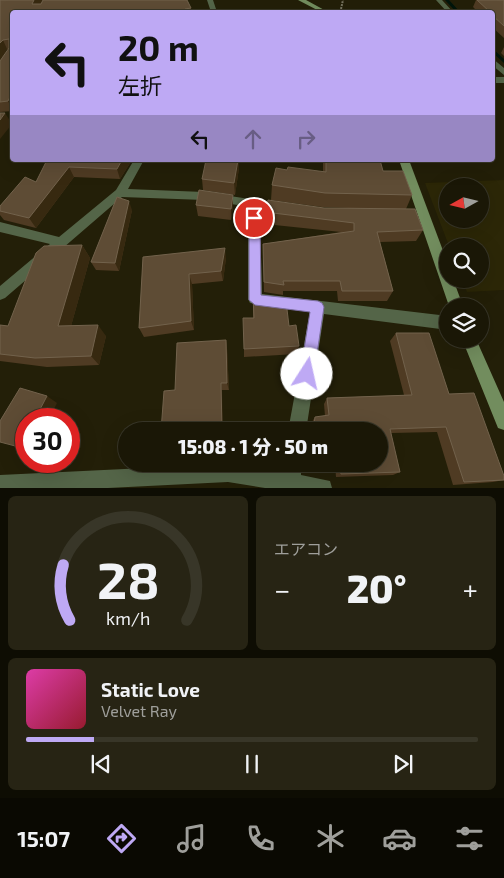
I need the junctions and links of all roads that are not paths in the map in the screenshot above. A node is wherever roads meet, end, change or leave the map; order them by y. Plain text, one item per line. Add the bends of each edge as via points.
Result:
1 (301, 0) edge
2 (439, 0) edge
3 (321, 10) edge
4 (448, 10) edge
5 (495, 63) edge
6 (504, 73) edge
7 (138, 162) edge
8 (405, 162) edge
9 (120, 193) junction
10 (258, 204) junction
11 (294, 209) edge
12 (0, 227) edge
13 (59, 244) junction
14 (0, 294) edge
15 (453, 298) edge
16 (318, 307) junction
17 (439, 322) edge
18 (473, 348) edge
19 (299, 422) edge
20 (504, 422) edge
21 (292, 472) edge
22 (185, 481) edge
23 (291, 482) junction
24 (0, 484) edge
25 (323, 488) edge

1 - 3 main road
2 - 4 street
5 - 6 street
7 - 9 street
8 - 15 main road via 418,215
9 - 10 street via 204,196
9 - 13 street
10 - 11 street
10 - 16 street via 254,218 255,300
12 - 13 street via 52,239
13 - 14 street
16 - 17 street
16 - 19 street
18 - 20 main road
21 - 23 street
22 - 23 street via 228,473
22 - 24 street
23 - 25 street

